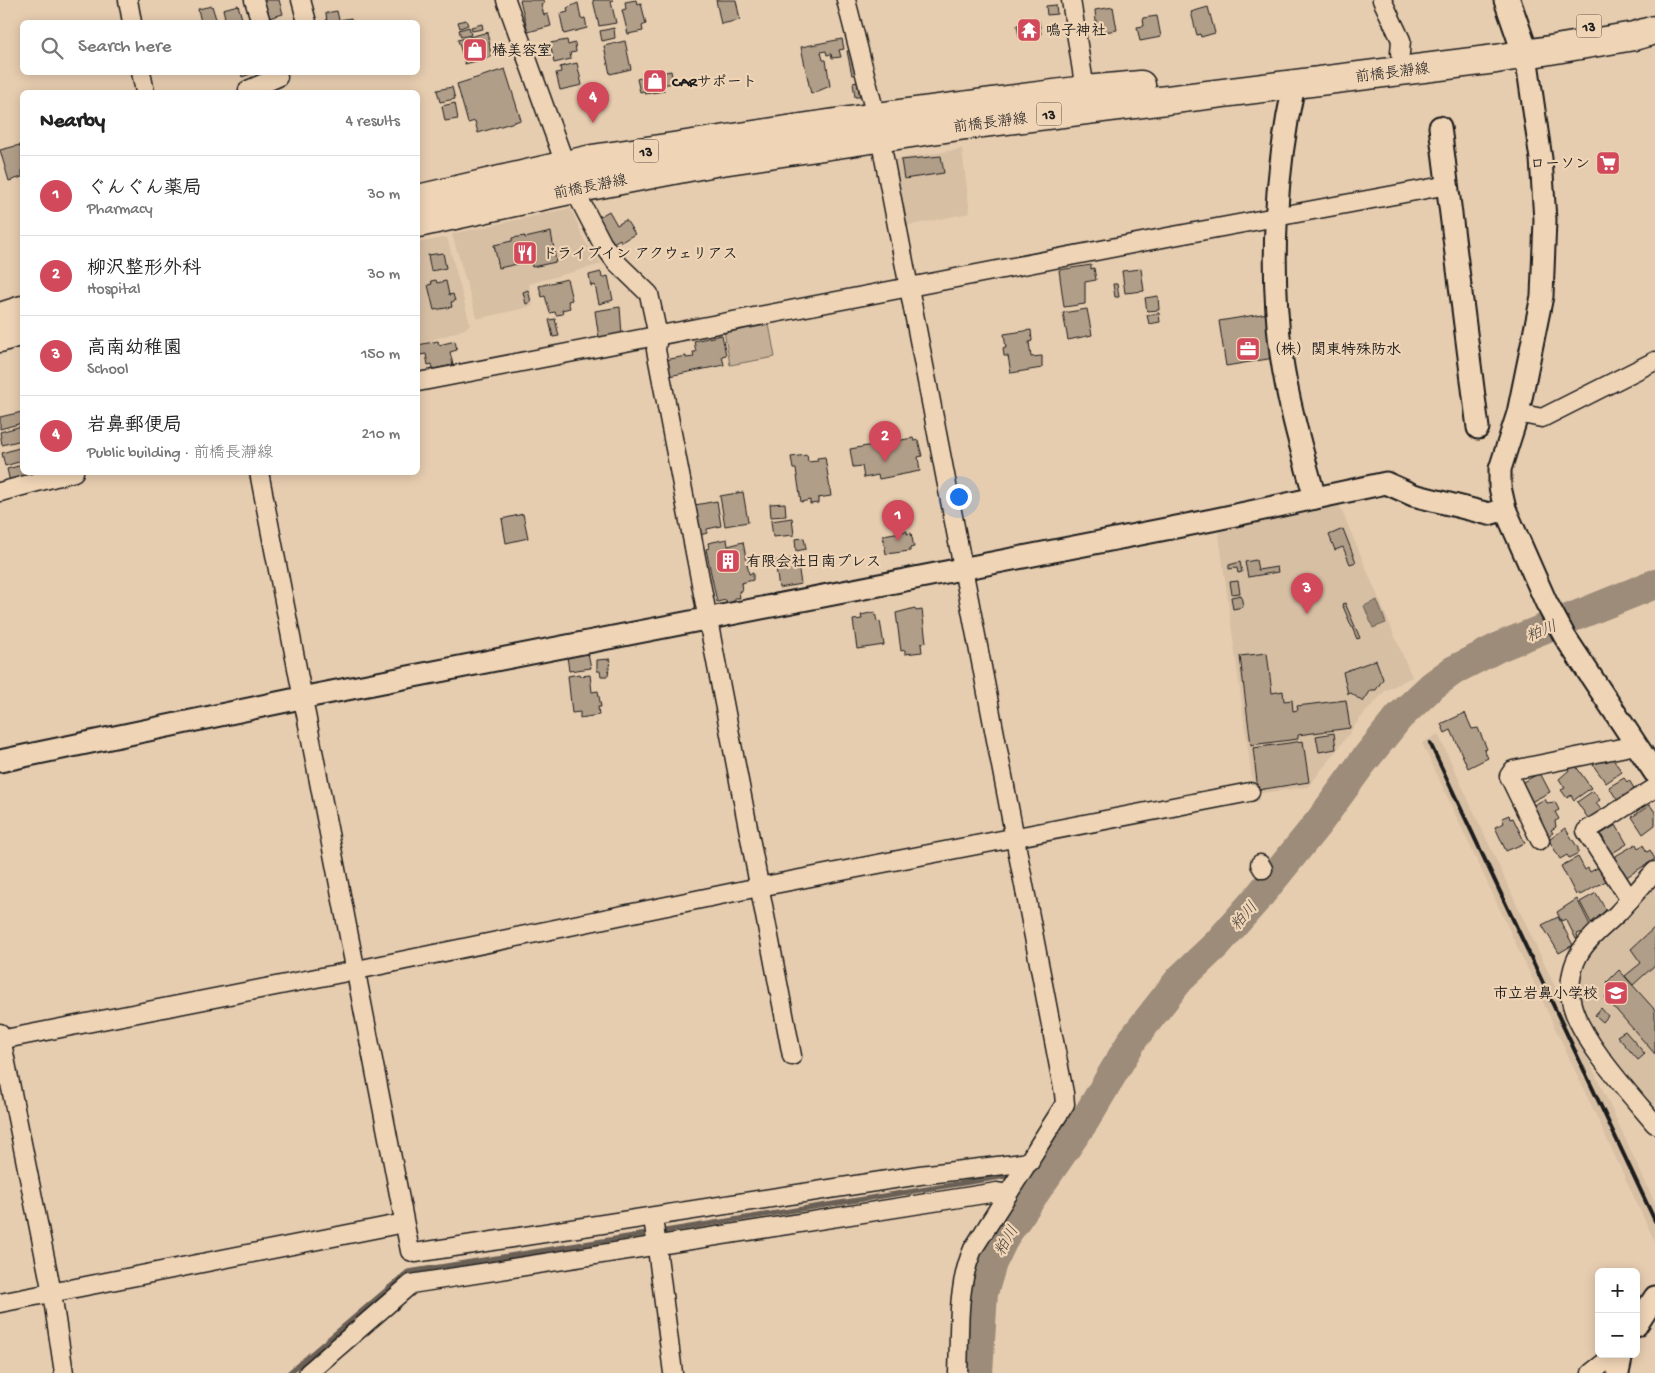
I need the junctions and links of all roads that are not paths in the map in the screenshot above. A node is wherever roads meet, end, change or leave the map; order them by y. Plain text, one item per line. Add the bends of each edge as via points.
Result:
1 (128, 0) edge
2 (254, 0) edge
3 (301, 0) edge
4 (506, 0) edge
5 (846, 0) edge
6 (1071, 0) edge
7 (1382, 0) edge
8 (1507, 0) edge
9 (1655, 12) edge
10 (132, 20) edge
11 (260, 20) edge
12 (306, 20) edge
13 (1655, 30) edge
14 (1524, 47) junction
15 (1400, 53) junction
16 (142, 75) edge
17 (280, 75) edge
18 (1294, 85) junction
19 (145, 90) edge
20 (248, 90) dead end
21 (1086, 90) junction
22 (878, 127) junction
23 (1440, 127) dead end
24 (570, 177) junction
25 (1448, 185) junction
26 (420, 199) edge
27 (1277, 218) junction
28 (420, 223) edge
29 (910, 288) junction
30 (20, 311) edge
31 (0, 317) edge
32 (20, 332) edge
33 (658, 336) junction
34 (0, 338) edge
35 (1655, 361) edge
36 (420, 382) edge
37 (1518, 413) junction
38 (1478, 428) dead end
39 (63, 475) edge
40 (260, 475) edge
41 (0, 492) edge
42 (1315, 498) junction
43 (1506, 509) junction
44 (963, 568) junction
45 (708, 619) junction
46 (301, 698) junction
47 (1636, 745) junction
48 (0, 761) edge
49 (1655, 773) edge
50 (1655, 788) edge
51 (1250, 792) dead end
52 (1014, 838) junction
53 (1540, 840) dead end
54 (1655, 871) edge
55 (759, 887) junction
56 (1630, 900) junction
57 (357, 970) junction
58 (0, 1038) edge
59 (792, 1056) dead end
60 (1655, 1124) edge
61 (1024, 1170) junction
62 (1008, 1194) junction
63 (404, 1223) junction
64 (655, 1231) junction
65 (52, 1293) junction
66 (1655, 1297) edge
67 (0, 1302) edge
68 (1640, 1320) edge
69 (1620, 1361) edge
70 (64, 1373) edge
71 (308, 1373) edge
72 (673, 1373) edge
73 (958, 1373) edge
74 (1591, 1373) edge

1 - 10 street
2 - 11 street
3 - 12 street
4 - 24 street
5 - 22 street
6 - 21 street
7 - 15 street via 1401,40
8 - 14 main road
9 - 14 main road, 前橋長瀞線 / 13
13 - 14 main road, 前橋長瀞線 / 13 via 1634,36
14 - 15 main road, 前橋長瀞線 / 13
14 - 18 main road, 前橋長瀞線 / 13
14 - 37 street via 1542,159 1545,220 1542,296
15 - 21 main road, 前橋長瀞線 / 13
16 - 19 street
17 - 20 street
18 - 22 main road, 前橋長瀞線 / 13 via 966,124
18 - 27 street via 1281,164
21 - 22 main road, 前橋長瀞線 / 13
22 - 24 main road, 前橋長瀞線 / 13 via 715,162
22 - 29 street
23 - 25 street
24 - 26 main road, 前橋長瀞線 / 13
24 - 28 main road, 前橋長瀞線 / 13
24 - 33 street via 602,243 616,262 649,294
25 - 27 street
25 - 38 street
27 - 29 street
27 - 42 street via 1277,309 1281,354
29 - 33 street
29 - 44 street
30 - 31 main road
32 - 34 main road
33 - 36 street
33 - 45 street via 656,350
35 - 37 street via 1542,418
37 - 43 street via 1500,469 1500,487
39 - 41 street
40 - 46 street
42 - 43 street via 1386,483 1413,495 1489,514
42 - 44 street
43 - 47 street via 1565,638
44 - 45 street
44 - 52 street
45 - 46 street
45 - 55 street
46 - 48 street
46 - 57 street
47 - 49 street
47 - 53 street via 1513,770 1510,776
50 - 56 street via 1586,831
51 - 52 street
52 - 55 street
52 - 61 street via 1065,1104
54 - 56 street
55 - 57 street
55 - 59 street
56 - 60 street via 1578,956 1571,976 1572,1004 1606,1064
57 - 58 street
57 - 63 street
58 - 65 street
61 - 62 street
61 - 64 street via 920,1175
62 - 64 street via 997,1192
62 - 73 street via 973,1249 963,1274
63 - 64 street via 410,1250 415,1253
63 - 65 street
64 - 71 street via 411,1284
64 - 72 street
65 - 67 street
65 - 70 street
66 - 68 street
69 - 74 street via 1610,1358

